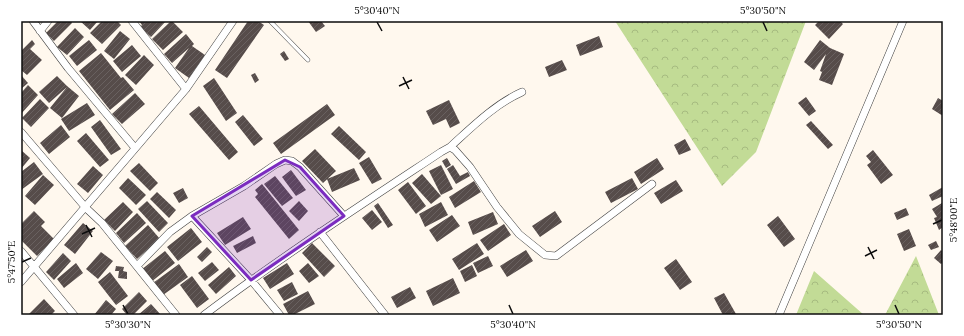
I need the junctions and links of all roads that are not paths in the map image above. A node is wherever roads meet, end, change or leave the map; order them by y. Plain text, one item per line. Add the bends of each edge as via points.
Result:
1 (33, 21) edge
2 (48, 21) edge
3 (132, 21) edge
4 (270, 21) edge
5 (903, 21) edge
6 (231, 22) edge
7 (40, 30) junction
8 (308, 60) dead end
9 (186, 89) junction
10 (522, 92) dead end
11 (21, 132) edge
12 (450, 147) junction
13 (135, 148) junction
14 (652, 184) dead end
15 (86, 208) junction
16 (192, 216) junction
17 (344, 216) junction
18 (320, 232) junction
19 (21, 251) edge
20 (137, 266) junction
21 (35, 267) junction
22 (251, 280) junction
23 (21, 282) edge
24 (74, 315) edge
25 (176, 315) edge
26 (204, 315) edge
27 (280, 315) edge
28 (385, 315) edge
29 (779, 315) edge

1 - 7 street
2 - 7 street
3 - 9 street
4 - 8 lane
5 - 29 street
6 - 9 street
7 - 13 street via 68,68
9 - 13 street
10 - 12 street via 509,98
11 - 15 street
12 - 14 street via 470,167 519,234 544,255 556,256
12 - 17 street
13 - 15 street
15 - 20 street via 102,223
15 - 21 street
16 - 17 street via 285,160 300,166
16 - 20 street via 170,232
16 - 22 street
17 - 18 street
18 - 22 street
18 - 28 street
19 - 21 street
20 - 25 street
21 - 23 street
21 - 24 street
22 - 26 street
22 - 27 street

